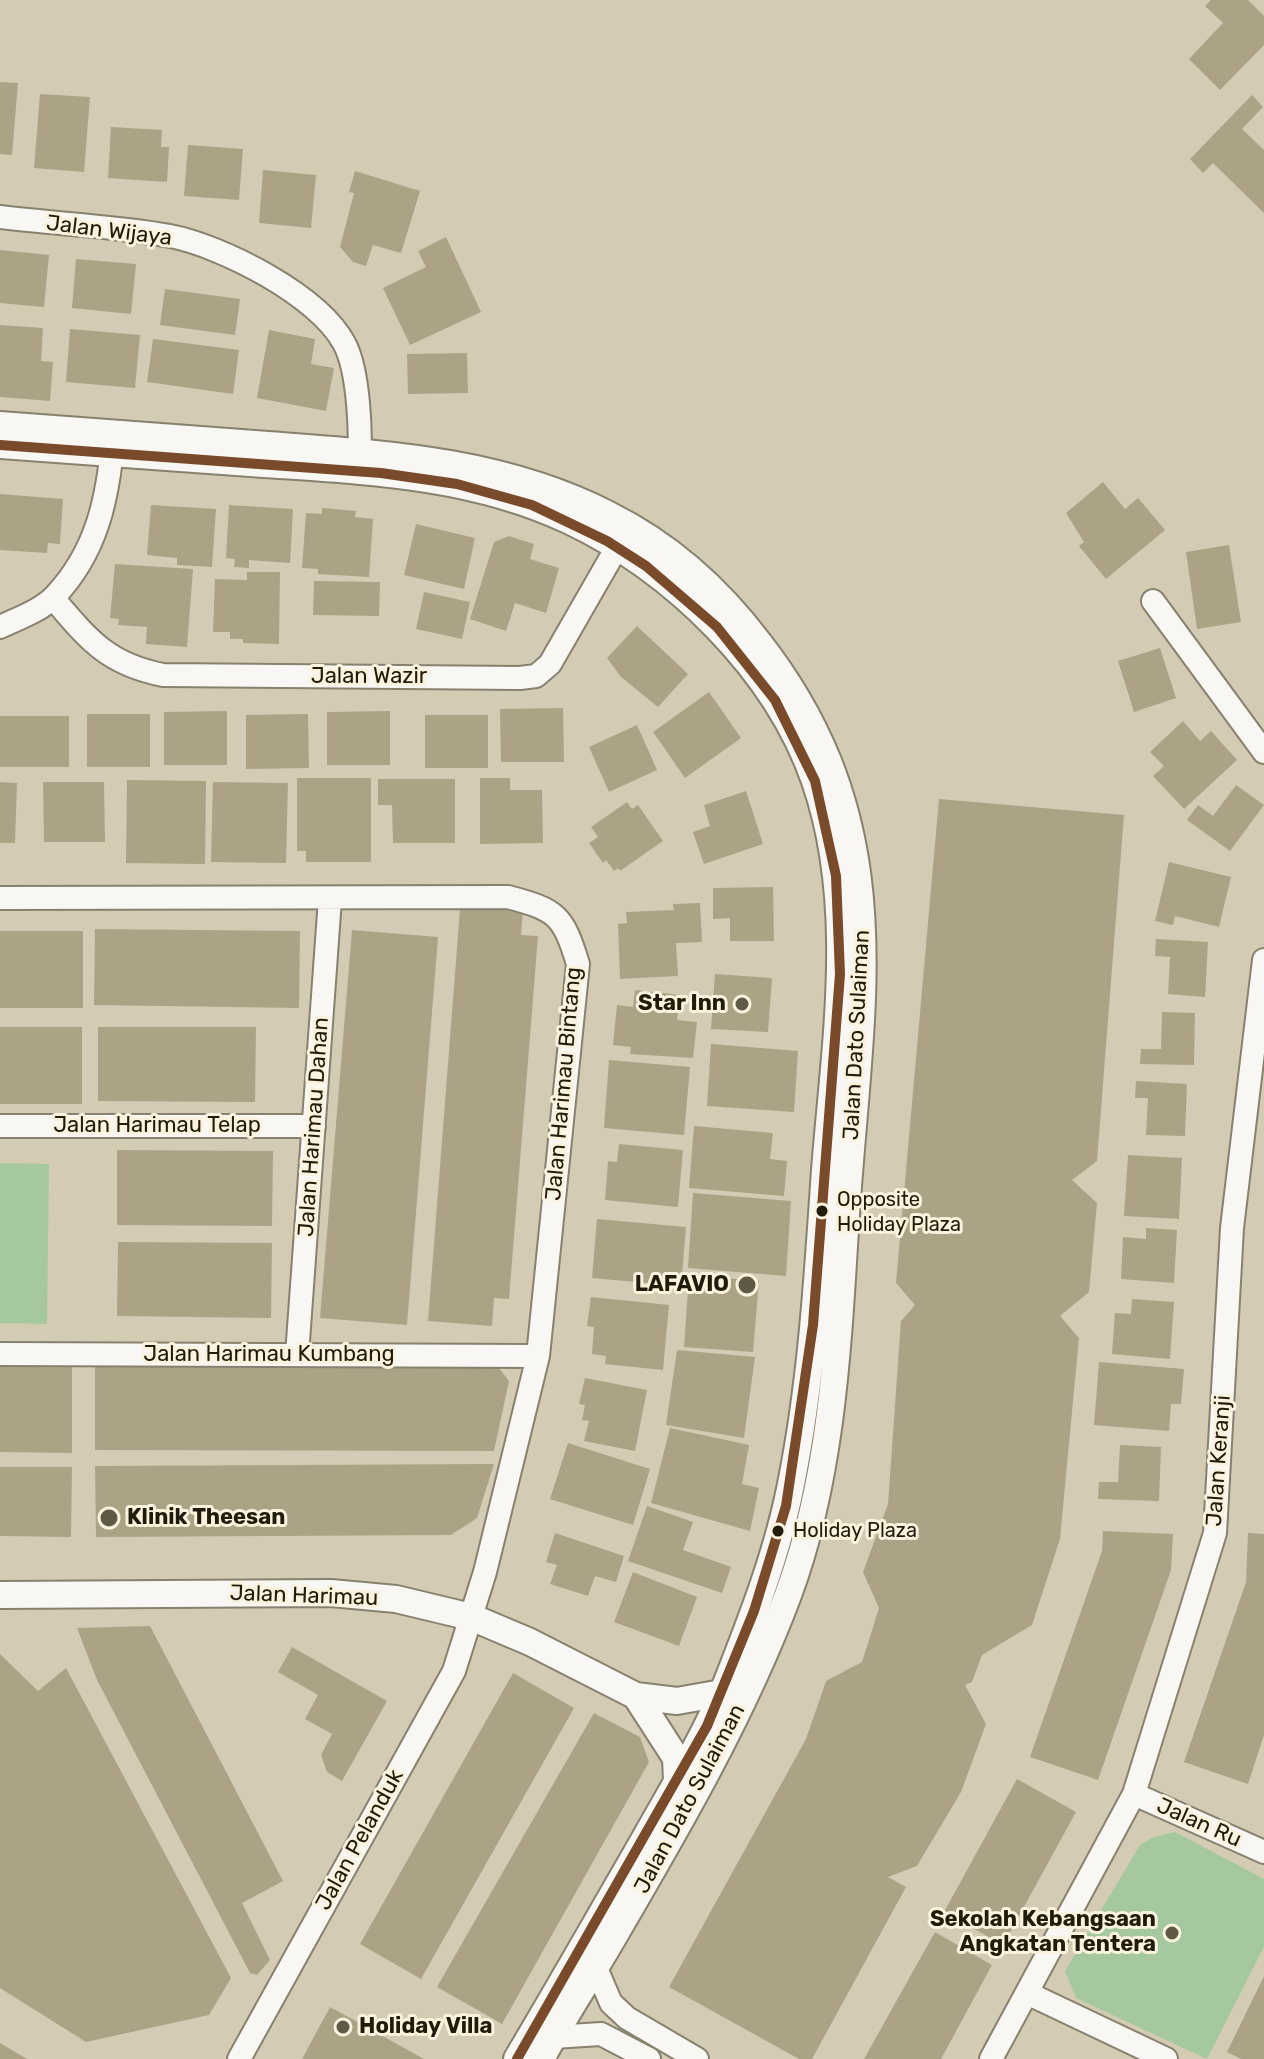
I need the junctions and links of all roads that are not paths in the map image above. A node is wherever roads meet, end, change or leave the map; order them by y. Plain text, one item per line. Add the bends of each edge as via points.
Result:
1 (0, 217) edge
2 (0, 425) edge
3 (112, 443) junction
4 (0, 445) edge
5 (359, 461) junction
6 (624, 536) junction
7 (53, 598) junction
8 (1153, 601) dead end
9 (0, 627) edge
10 (1264, 752) edge
11 (0, 898) edge
12 (330, 899) junction
13 (1264, 960) edge
14 (0, 1126) edge
15 (314, 1126) junction
16 (0, 1354) edge
17 (297, 1355) junction
18 (538, 1356) junction
19 (0, 1595) edge
20 (471, 1617) junction
21 (722, 1693) junction
22 (636, 1696) junction
23 (677, 1781) junction
24 (1134, 1794) junction
25 (1264, 1852) edge
26 (596, 1968) junction
27 (1027, 1993) junction
28 (547, 2048) edge
29 (239, 2059) edge
30 (517, 2059) edge
31 (649, 2059) edge
32 (697, 2059) edge
33 (991, 2059) edge
34 (1166, 2059) edge

1 - 5 street, Jalan Wijaya via 172,237 236,260 294,294 323,316 345,344 357,399
2 - 3 street, Jalan Dato Sulaiman
3 - 4 street, Jalan Dato Sulaiman
3 - 5 street, Jalan Dato Sulaiman
3 - 7 street via 106,504 96,534
5 - 6 street, Jalan Dato Sulaiman via 503,495
6 - 7 street, Jalan Wazir via 550,664 536,676 520,678 163,675 104,653
6 - 21 street, Jalan Dato Sulaiman via 760,679 814,778 837,868 834,1056 817,1284 792,1480 754,1610
6 - 26 street, Jalan Dato Sulaiman via 688,568 739,617 805,709 844,801 856,847 864,938 837,1351 806,1537 758,1671 727,1735
7 - 9 street
8 - 10 street
11 - 12 street, Jalan Harimau Bintang
12 - 15 street, Jalan Harimau Dahan
12 - 18 street, Jalan Harimau Bintang via 508,897 547,907 569,934 578,964
13 - 24 street, Jalan Keranji via 1232,1228 1215,1533
14 - 15 street, Jalan Harimau Telap
15 - 17 street, Jalan Harimau Dahan
16 - 17 street, Jalan Harimau Kumbang
17 - 18 street, Jalan Harimau Kumbang
18 - 20 street, Jalan Harimau Bintang
19 - 20 street, Jalan Harimau via 331,1593 396,1599
20 - 22 street, Jalan Harimau
20 - 29 street, Jalan Pelanduk via 454,1671
21 - 22 street, Jalan Harimau via 677,1701
21 - 23 street, Jalan Dato Sulaiman
22 - 23 street, Jalan Harimau via 676,1758
23 - 30 street, Jalan Dato Sulaiman
24 - 25 street, Jalan Ru
24 - 27 street, Jalan Keranji
26 - 28 street, Jalan Dato Sulaiman
26 - 32 street via 611,2003 627,2018
27 - 33 street, Jalan Keranji
27 - 34 street
28 - 31 street via 601,2034

